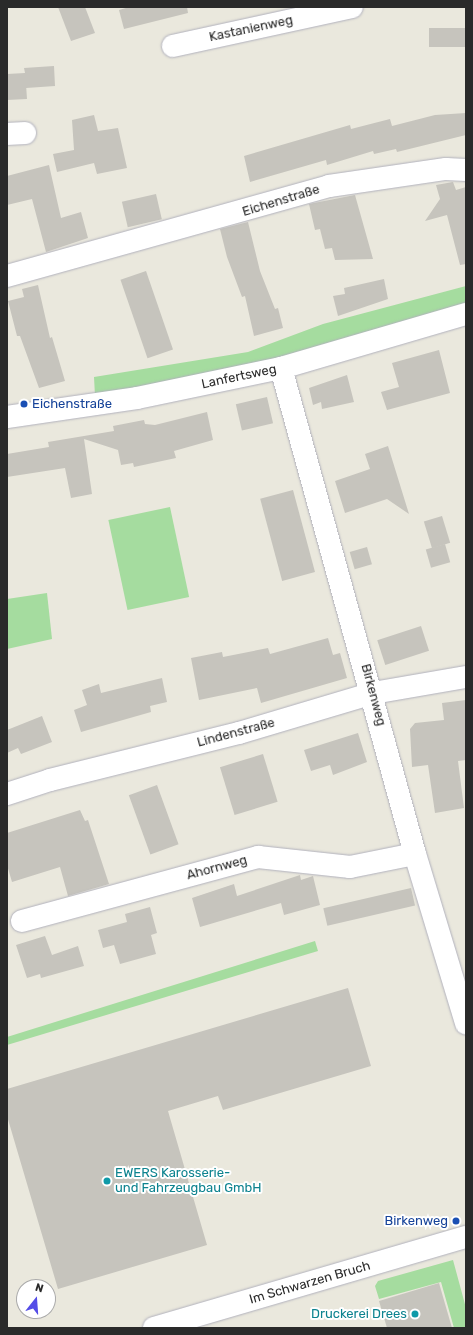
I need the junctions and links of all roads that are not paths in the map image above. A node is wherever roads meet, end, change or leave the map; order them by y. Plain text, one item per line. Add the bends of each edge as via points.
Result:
1 (352, 7) edge
2 (173, 46) dead end
3 (466, 170) edge
4 (7, 276) edge
5 (466, 314) edge
6 (281, 368) junction
7 (7, 417) edge
8 (466, 676) edge
9 (373, 693) junction
10 (7, 794) edge
11 (415, 854) junction
12 (22, 921) dead end
13 (466, 1023) edge
14 (466, 1237) edge
15 (154, 1328) edge

1 - 2 street, Kastanienweg
3 - 4 street, Eichenstraße via 446,169 329,186
5 - 6 street, Lanfertsweg
6 - 7 street, Lanfertsweg via 137,398
6 - 9 street, Birkenweg
8 - 9 street, Lindenstraße
9 - 10 street, Lindenstraße via 240,733 58,778
9 - 11 street, Birkenweg
11 - 12 street, Ahornweg via 350,867 258,857
11 - 13 street, Birkenweg
14 - 15 street, Im Schwarzen Bruch

